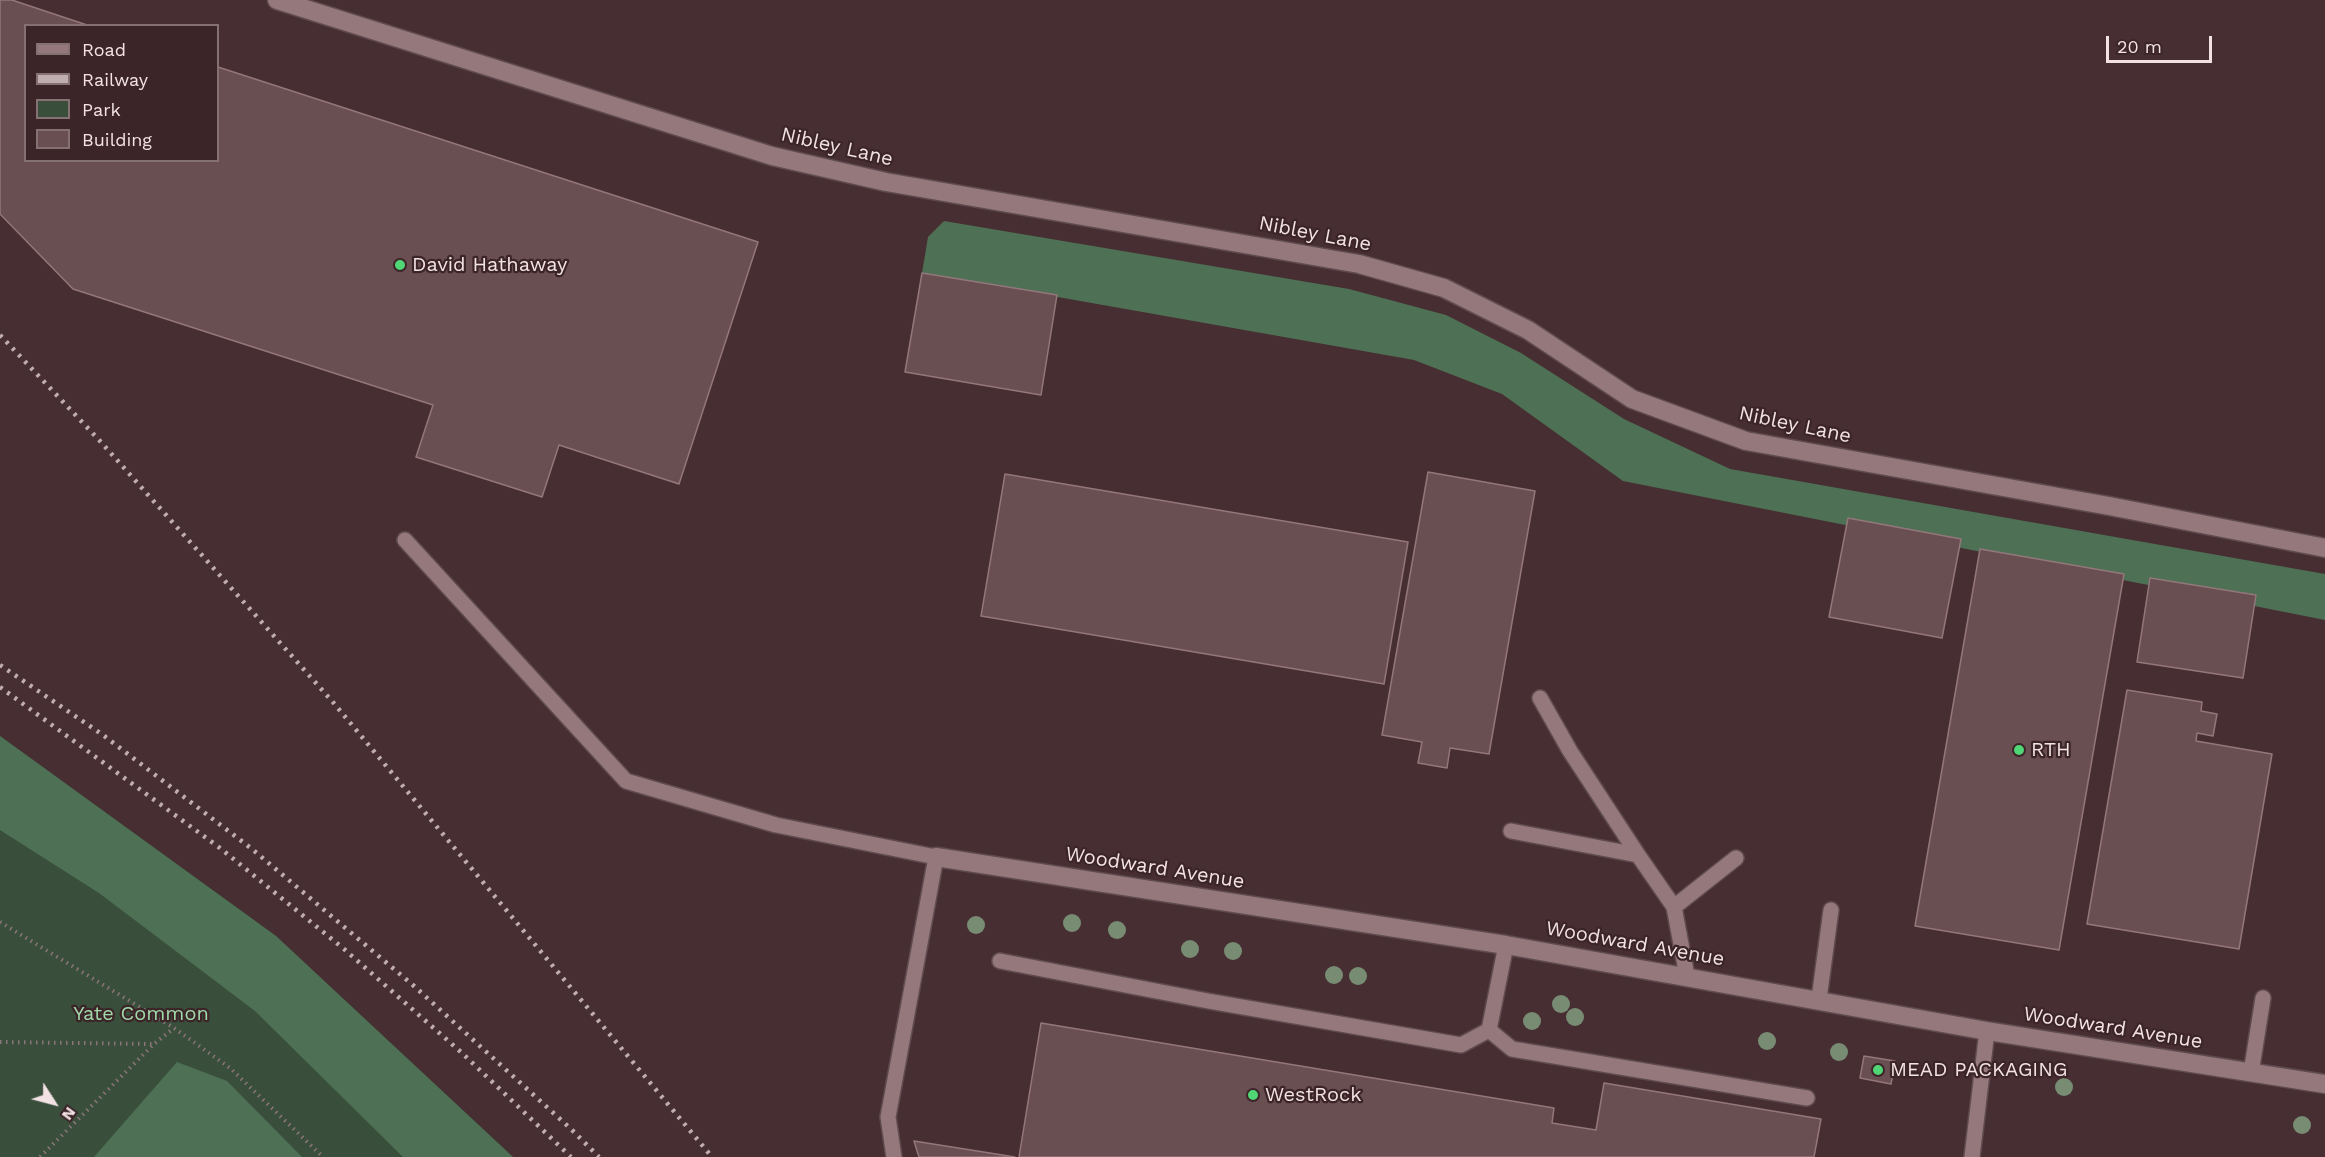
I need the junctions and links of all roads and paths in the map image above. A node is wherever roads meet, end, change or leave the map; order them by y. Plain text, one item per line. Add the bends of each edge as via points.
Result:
1 (277, 0) edge
2 (405, 540) dead end
3 (2325, 548) edge
4 (1540, 698) dead end
5 (1511, 831) dead end
6 (1638, 855) junction
7 (936, 857) junction
8 (1736, 858) dead end
9 (1674, 907) junction
10 (1831, 910) dead end
11 (0, 922) edge
12 (1506, 945) junction
13 (1000, 961) dead end
14 (1687, 976) junction
15 (2264, 998) dead end
16 (1819, 999) junction
17 (174, 1028) junction
18 (1489, 1030) junction
19 (1987, 1031) junction
20 (0, 1042) edge
21 (154, 1044) junction
22 (2251, 1073) junction
23 (2325, 1084) edge
24 (1807, 1098) dead end
25 (40, 1157) edge
26 (323, 1157) edge
27 (894, 1157) edge
28 (1972, 1157) edge

1 - 3 street, Nibley Lane via 772,156 886,182 1359,264 1444,288 1528,330 1632,399 1746,441
2 - 7 lane via 626,781 776,825
4 - 6 lane
5 - 6 lane
6 - 9 lane
7 - 12 street, Woodward Avenue
7 - 27 lane via 888,1117
8 - 9 lane
9 - 14 lane
10 - 16 lane
11 - 17 path
12 - 14 street, Woodward Avenue
12 - 18 lane
13 - 18 lane via 1461,1045
14 - 16 street, Woodward Avenue
15 - 22 lane
16 - 19 street, Woodward Avenue
17 - 21 path
17 - 26 path via 230,1068
18 - 24 lane via 1512,1049
19 - 22 street, Woodward Avenue
19 - 28 lane
20 - 21 path
21 - 25 path
22 - 23 street, Woodward Avenue

